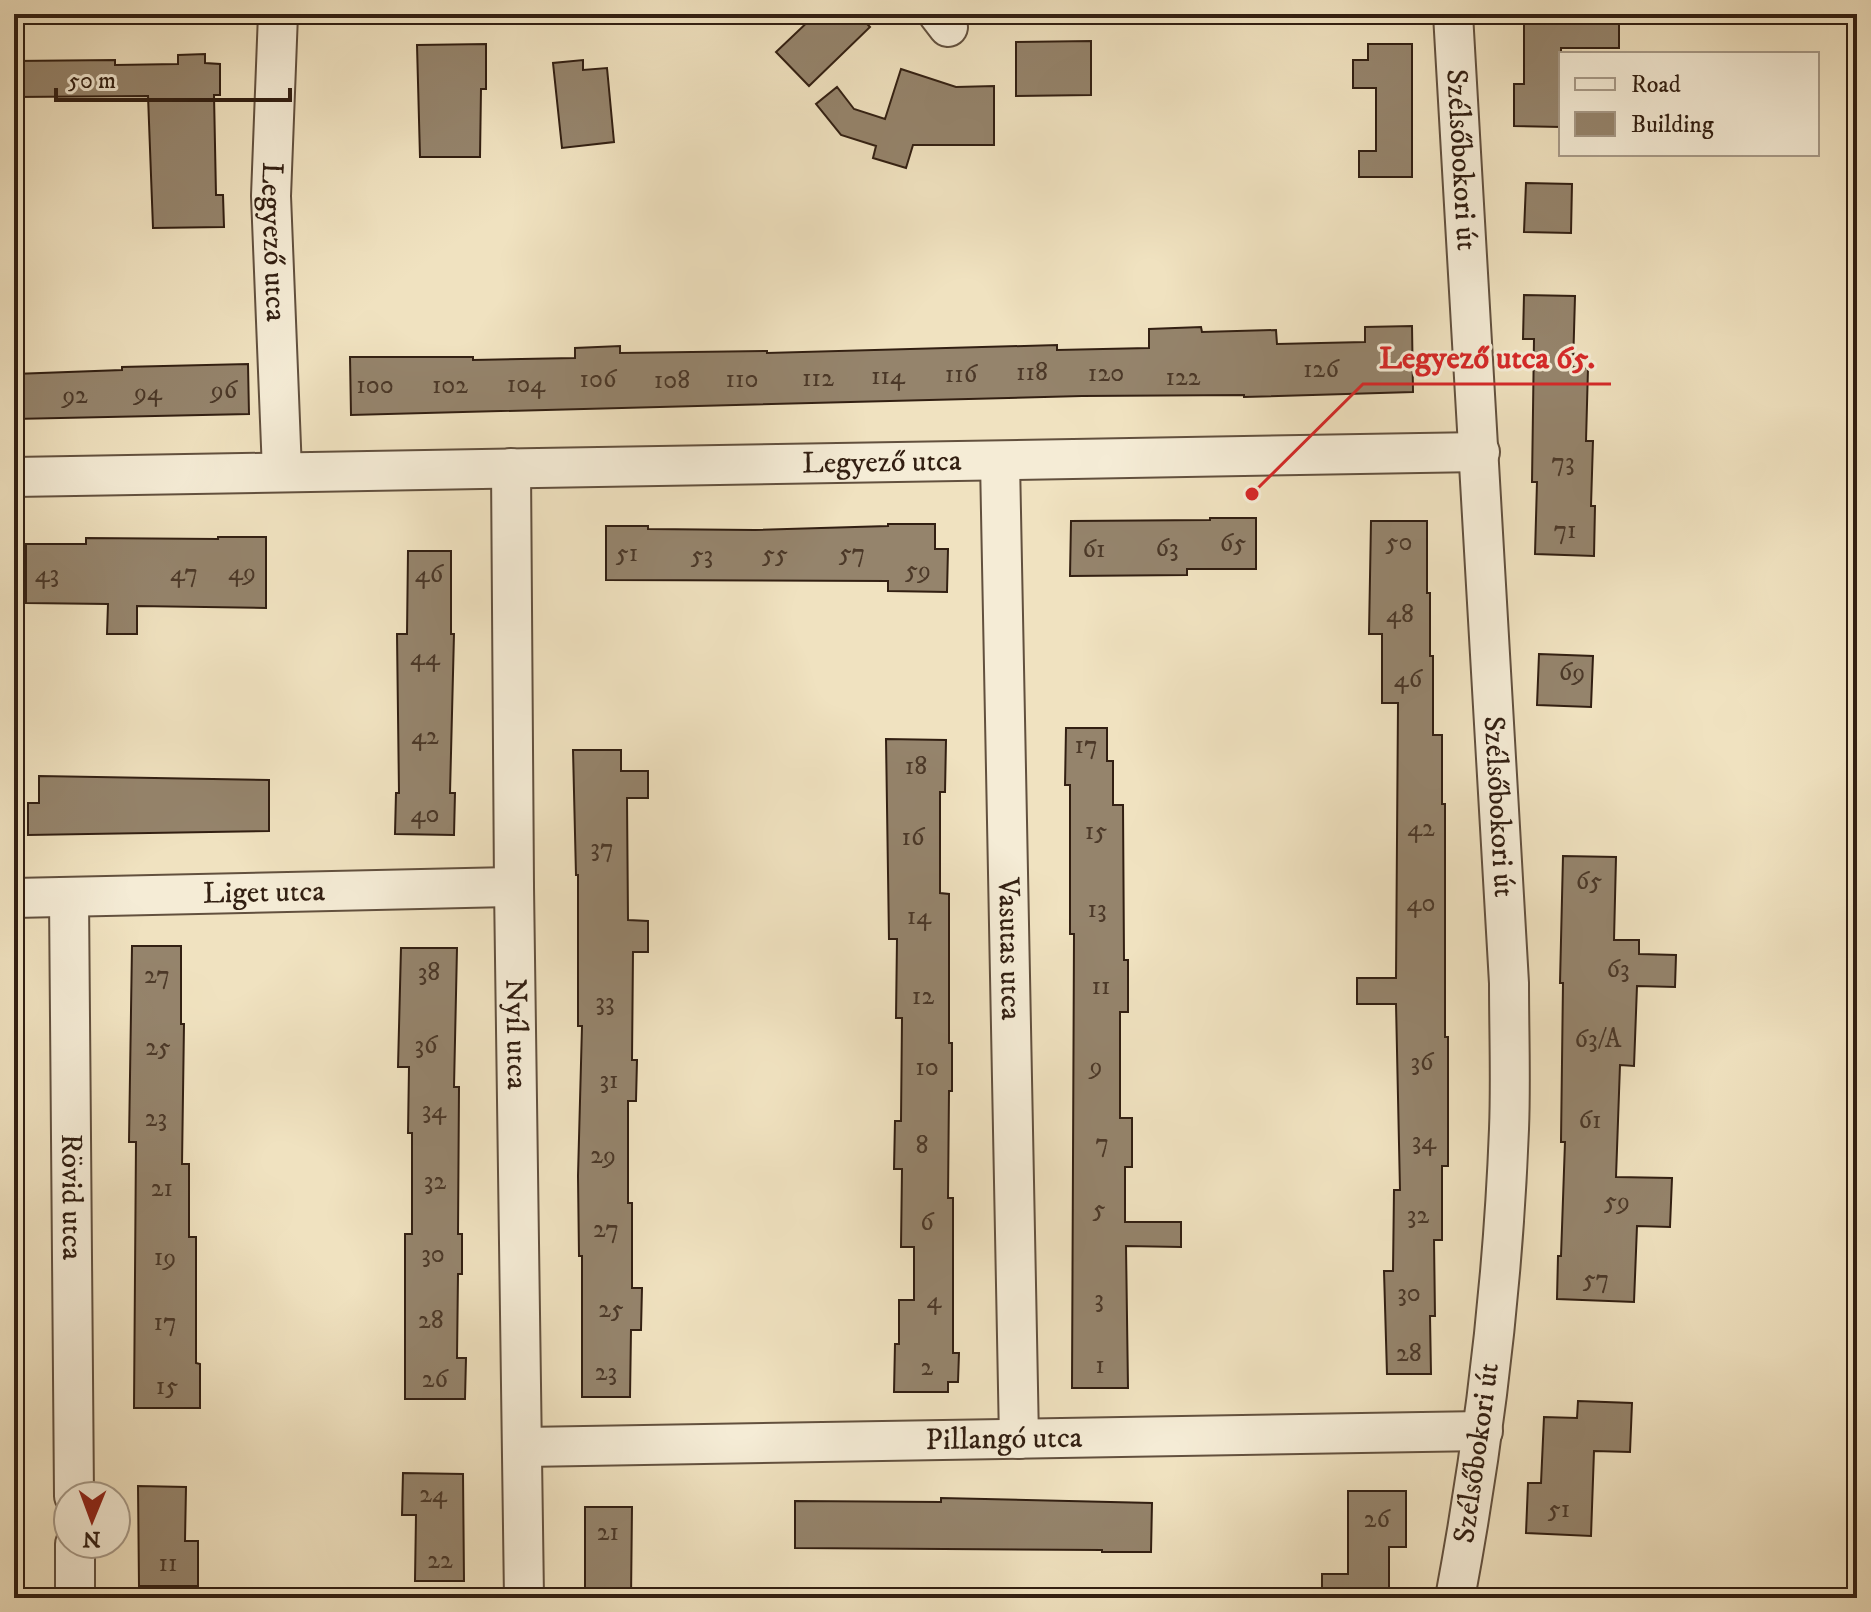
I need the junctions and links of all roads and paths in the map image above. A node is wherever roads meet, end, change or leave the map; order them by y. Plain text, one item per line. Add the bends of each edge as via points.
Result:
1 (278, 14) edge
2 (1453, 14) edge
3 (1480, 452) junction
4 (1000, 461) junction
5 (511, 468) junction
6 (282, 471) junction
7 (14, 477) edge
8 (514, 887) junction
9 (69, 897) junction
10 (14, 898) edge
11 (1483, 1431) junction
12 (1019, 1439) junction
13 (524, 1447) junction
14 (74, 1480) edge
15 (75, 1560) edge
16 (75, 1598) edge
17 (524, 1598) edge
18 (1455, 1598) edge

1 - 6 street, Legyező utca via 271,196
2 - 3 street, Szélsőbokori út
3 - 4 street, Legyező utca
3 - 11 street, Szélsőbokori út via 1509,983 1509,1129
4 - 5 street, Legyező utca
4 - 12 street, Vasutas utca
5 - 6 street, Legyező utca
5 - 8 street, Nyíl utca
6 - 7 street, Legyező utca
8 - 9 street, Liget utca
8 - 13 street, Nyíl utca
9 - 10 street, Liget utca
9 - 14 street, Rövid utca
11 - 12 street, Pillangó utca
11 - 18 street, Szélsőbokori út
12 - 13 street, Pillangó utca
13 - 17 street, Nyíl utca
15 - 16 street

